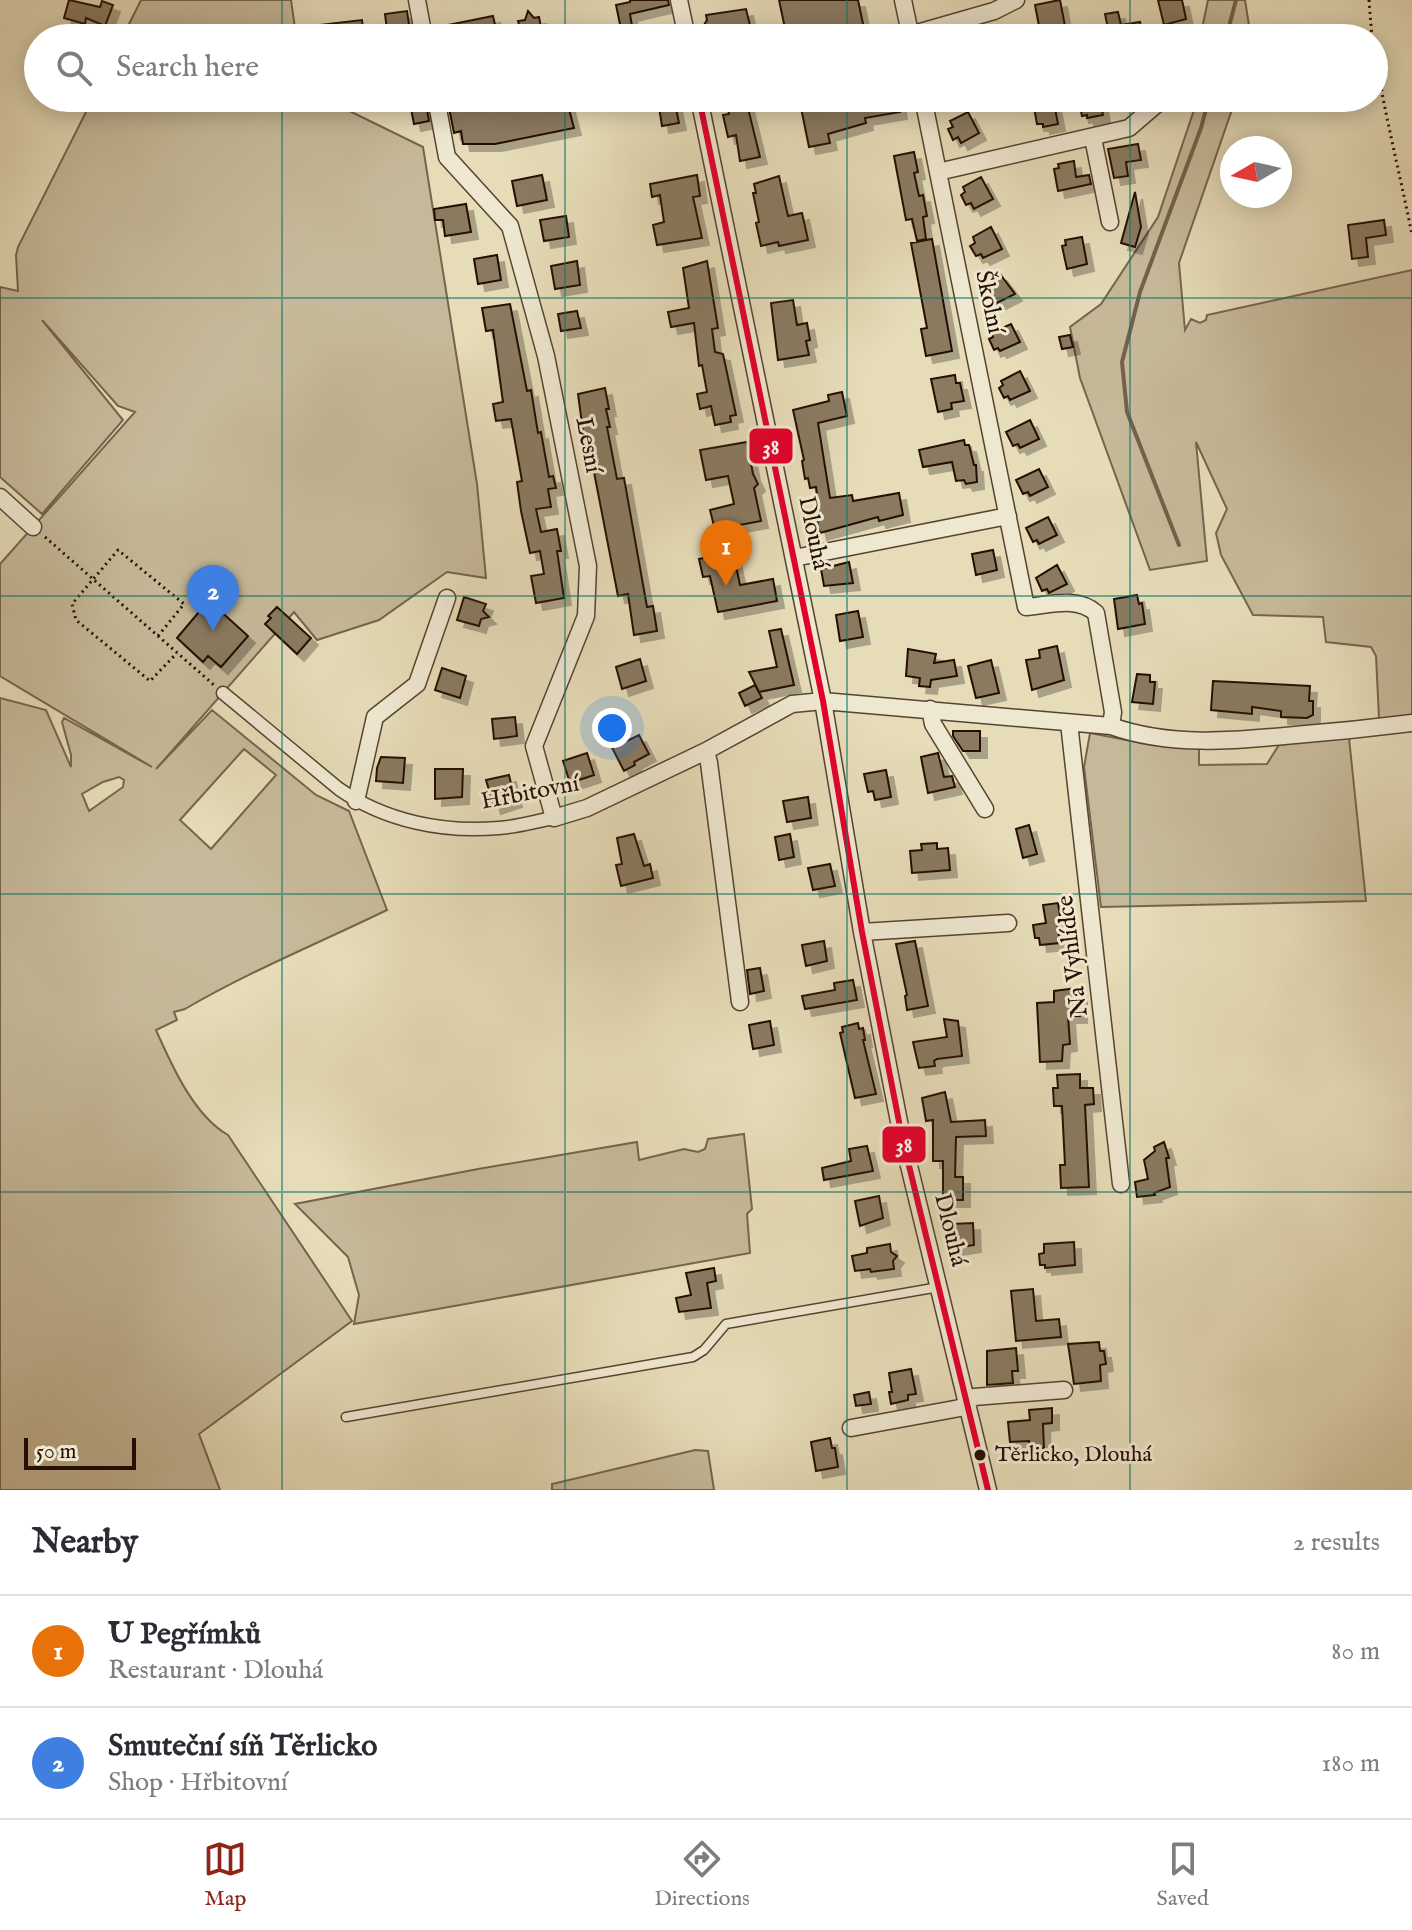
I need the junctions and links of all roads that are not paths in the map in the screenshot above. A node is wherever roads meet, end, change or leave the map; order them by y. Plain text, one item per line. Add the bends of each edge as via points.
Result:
1 (417, 0) edge
2 (903, 0) edge
3 (1016, 0) edge
4 (685, 2) edge
5 (421, 24) edge
6 (686, 24) edge
7 (908, 24) edge
8 (950, 24) edge
9 (439, 112) edge
10 (702, 112) edge
11 (926, 112) edge
12 (1148, 112) edge
13 (1093, 138) junction
14 (938, 172) junction
15 (1110, 222) dead end
16 (0, 497) edge
17 (1008, 516) junction
18 (33, 527) road end
19 (794, 558) junction
20 (447, 598) dead end
21 (223, 693) road end
22 (823, 701) junction
23 (930, 709) junction
24 (1069, 723) junction
25 (1412, 723) edge
26 (1111, 726) junction
27 (706, 751) junction
28 (356, 801) junction
29 (985, 809) dead end
30 (554, 818) junction
31 (1008, 923) dead end
32 (862, 932) junction
33 (740, 1002) dead end
34 (1121, 1184) dead end
35 (939, 1287) junction
36 (1064, 1390) dead end
37 (968, 1402) junction
38 (346, 1417) dead end
39 (851, 1428) dead end
40 (988, 1490) edge

1 - 5 street
2 - 7 street
3 - 8 street
4 - 6 street
9 - 30 street, Lesní via 447,157 510,226 546,356 588,566 586,616 534,746
10 - 19 street, Dlouhá
11 - 14 street, Školní
12 - 13 street via 1129,128
13 - 14 street
13 - 15 street
14 - 17 street, Školní
16 - 18 street
17 - 19 street
17 - 26 street, Školní via 1026,607 1076,602 1096,613
19 - 22 street, Dlouhá
20 - 28 street via 417,684 375,717
21 - 28 street, Hřbitovní
22 - 23 street
22 - 27 street, Hřbitovní via 792,704
22 - 32 street, Dlouhá
23 - 24 street
23 - 29 street via 933,724
24 - 26 street
24 - 34 street, Na Vyhlídce
25 - 26 street via 1181,741
27 - 30 street, Hřbitovní via 587,808
27 - 33 street
28 - 30 street, Hřbitovní via 442,828 499,828
31 - 32 street
32 - 35 street, Dlouhá via 902,1137
35 - 37 street, Dlouhá
35 - 38 lane via 726,1324 693,1357
36 - 37 street via 974,1397
37 - 39 street via 960,1408
37 - 40 street, Dlouhá

